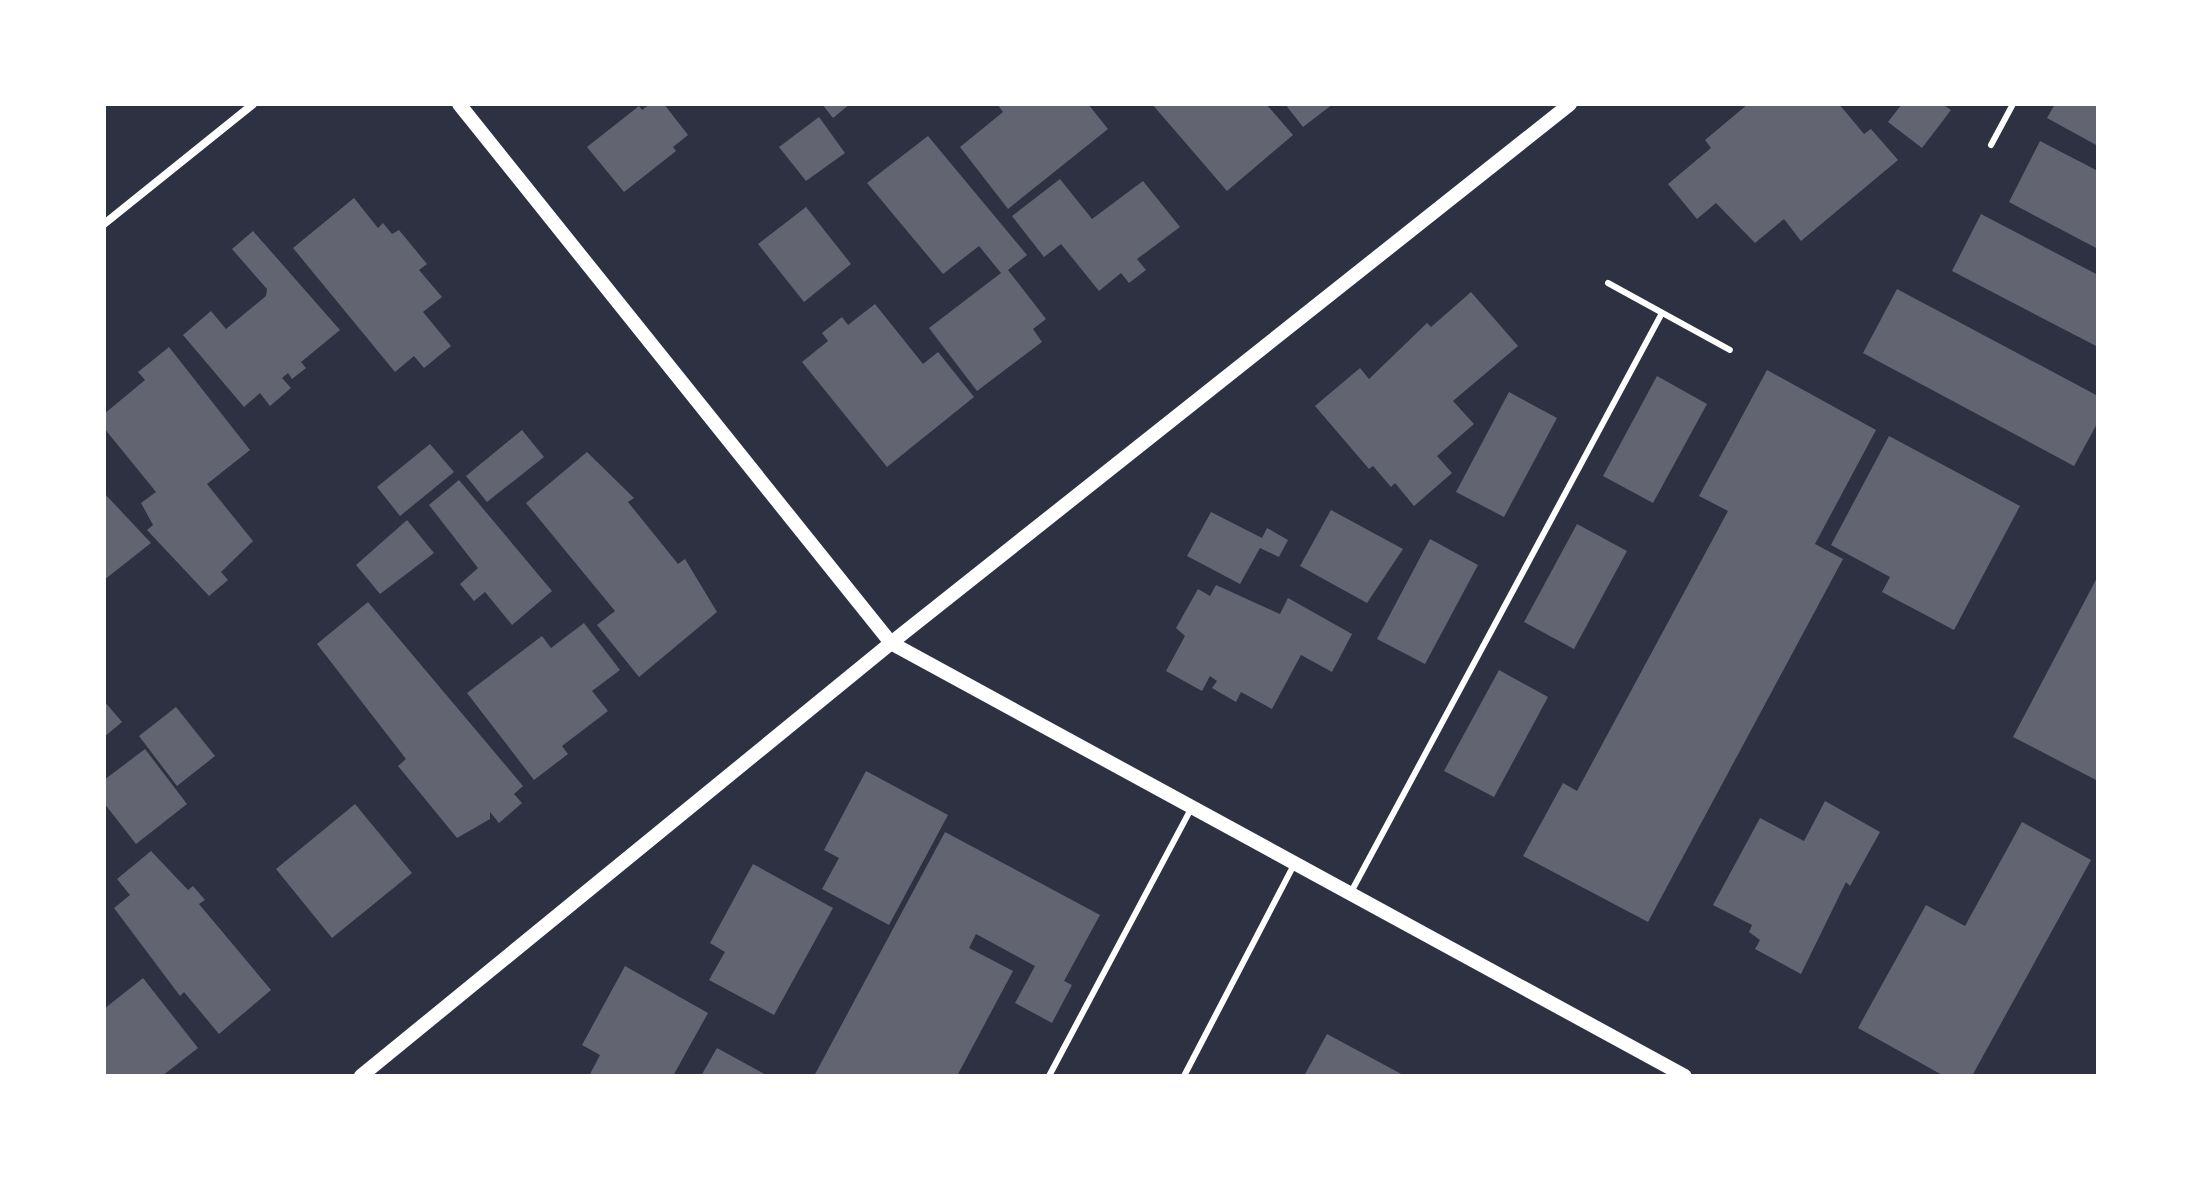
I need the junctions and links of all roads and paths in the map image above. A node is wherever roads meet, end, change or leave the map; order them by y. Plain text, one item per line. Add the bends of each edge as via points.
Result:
1 (253, 104) edge
2 (459, 104) edge
3 (1570, 104) edge
4 (2013, 104) edge
5 (1991, 145) dead end
6 (104, 224) edge
7 (1608, 283) dead end
8 (1661, 315) junction
9 (1730, 350) dead end
10 (891, 643) junction
11 (1192, 807) junction
12 (1295, 863) junction
13 (1350, 894) junction
14 (361, 1076) edge
15 (1049, 1076) edge
16 (1184, 1076) edge
17 (1685, 1076) edge

1 - 6 street
2 - 10 street
3 - 10 street
4 - 5 lane
7 - 8 lane
8 - 9 lane
8 - 13 lane
10 - 11 street
10 - 14 street
11 - 12 street
11 - 15 lane
12 - 13 street
12 - 16 lane
13 - 17 street

